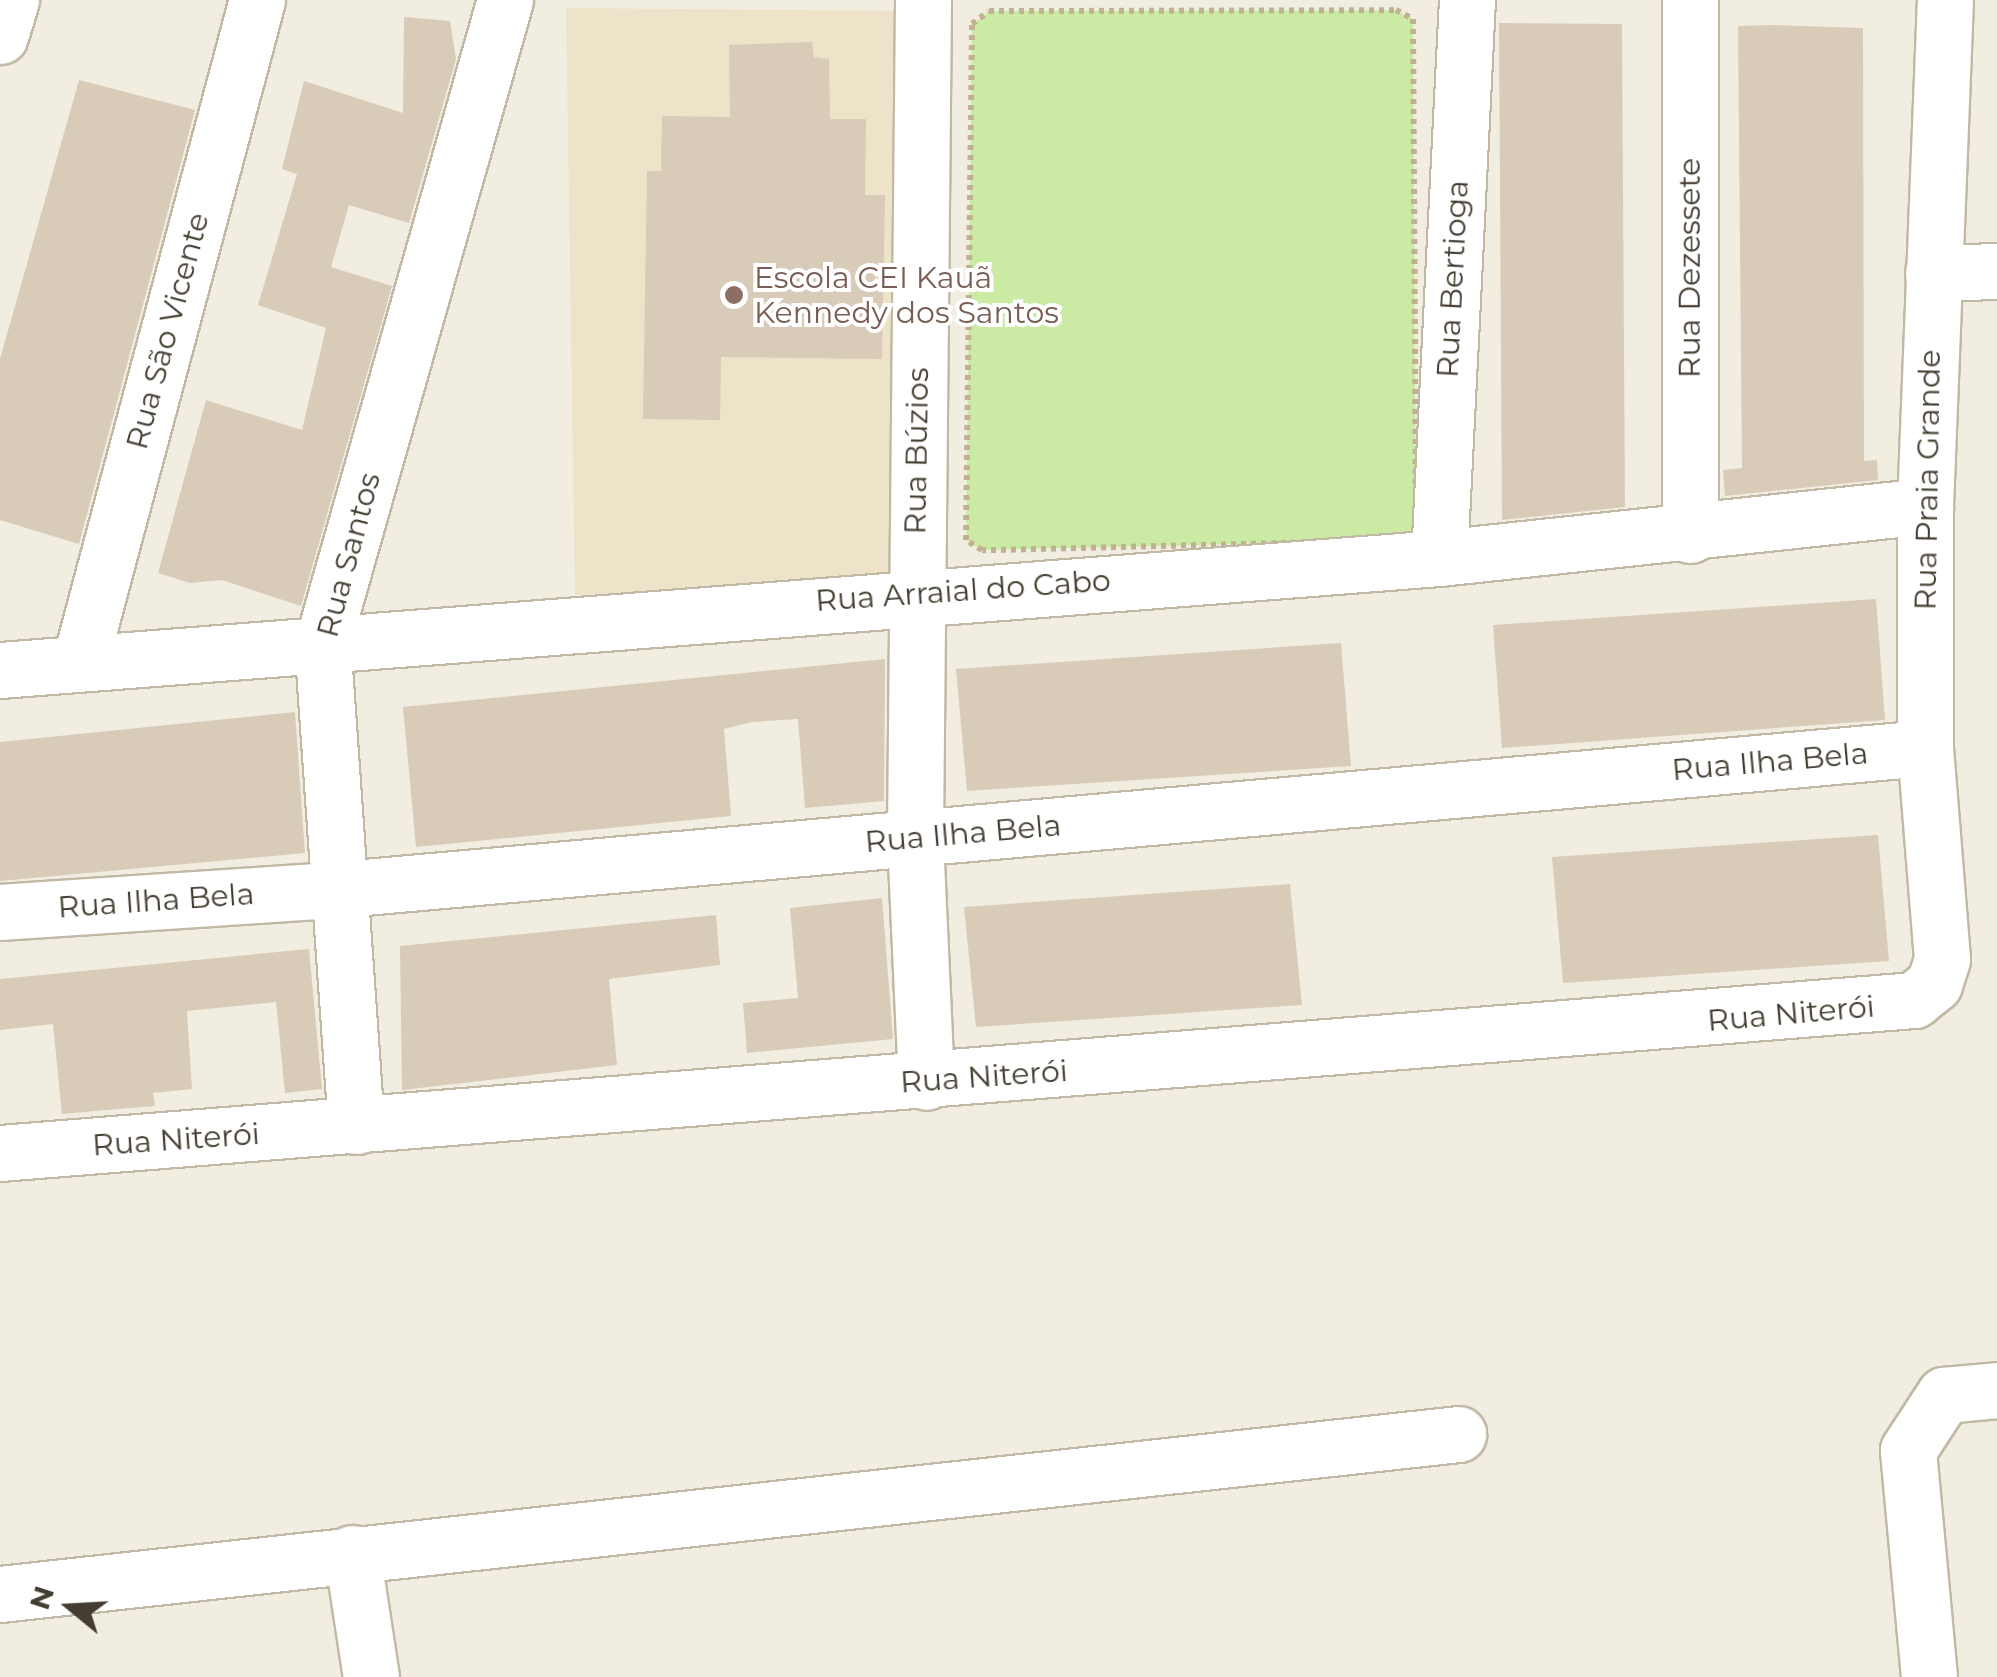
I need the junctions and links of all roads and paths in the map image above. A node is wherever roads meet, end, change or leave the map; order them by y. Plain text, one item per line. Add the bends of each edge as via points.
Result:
1 (11, 0) edge
2 (257, 0) edge
3 (505, 0) edge
4 (922, 0) edge
5 (1466, 0) edge
6 (1690, 0) edge
7 (1945, 0) edge
8 (0, 36) edge
9 (1997, 270) edge
10 (1933, 273) junction
11 (1925, 506) junction
12 (1690, 536) junction
13 (966, 540) joint
14 (1440, 558) junction
15 (915, 593) junction
16 (322, 644) junction
17 (80, 662) junction
18 (0, 670) edge
19 (1925, 748) junction
20 (915, 839) junction
21 (342, 889) junction
22 (0, 912) edge
23 (1942, 959) joint
24 (926, 1082) junction
25 (356, 1126) junction
26 (0, 1153) edge
27 (1997, 1390) edge
28 (1458, 1434) dead end
29 (352, 1553) junction
30 (0, 1594) edge
31 (371, 1677) edge
32 (1930, 1677) edge

1 - 8 street
2 - 17 street, Rua São Vicente
3 - 16 street, Rua Santos
4 - 15 street, Rua Búzios
5 - 14 street, Rua Bertioga
6 - 12 street, Rua Dezessete
7 - 10 street, Rua Praia Grande
9 - 10 street
10 - 11 street, Rua Praia Grande
11 - 12 street, Rua Arraial do Cabo
11 - 19 street, Rua Praia Grande
12 - 14 street, Rua Arraial do Cabo
13 - 13 path via 982,550 1406,540 1416,527 1413,19 1396,10 990,11 972,24
14 - 15 street, Rua Arraial do Cabo
15 - 16 street, Rua Arraial do Cabo
15 - 20 street, Rua Búzios
16 - 17 street, Rua Arraial do Cabo
16 - 21 street, Rua Santos
17 - 18 street, Rua Arraial do Cabo
19 - 20 street, Rua Ilha Bela
19 - 23 street, Rua Praia Grande
20 - 21 street, Rua Ilha Bela
20 - 24 street, Rua Búzios
21 - 22 street, Rua Ilha Bela
21 - 25 street, Rua Santos
23 - 24 street, Rua Niterói via 1934,984 1914,1000 1885,1006
24 - 25 street, Rua Niterói
25 - 26 street, Rua Niterói
27 - 32 street via 1944,1396 1908,1450
28 - 29 street
29 - 30 street
29 - 31 street

